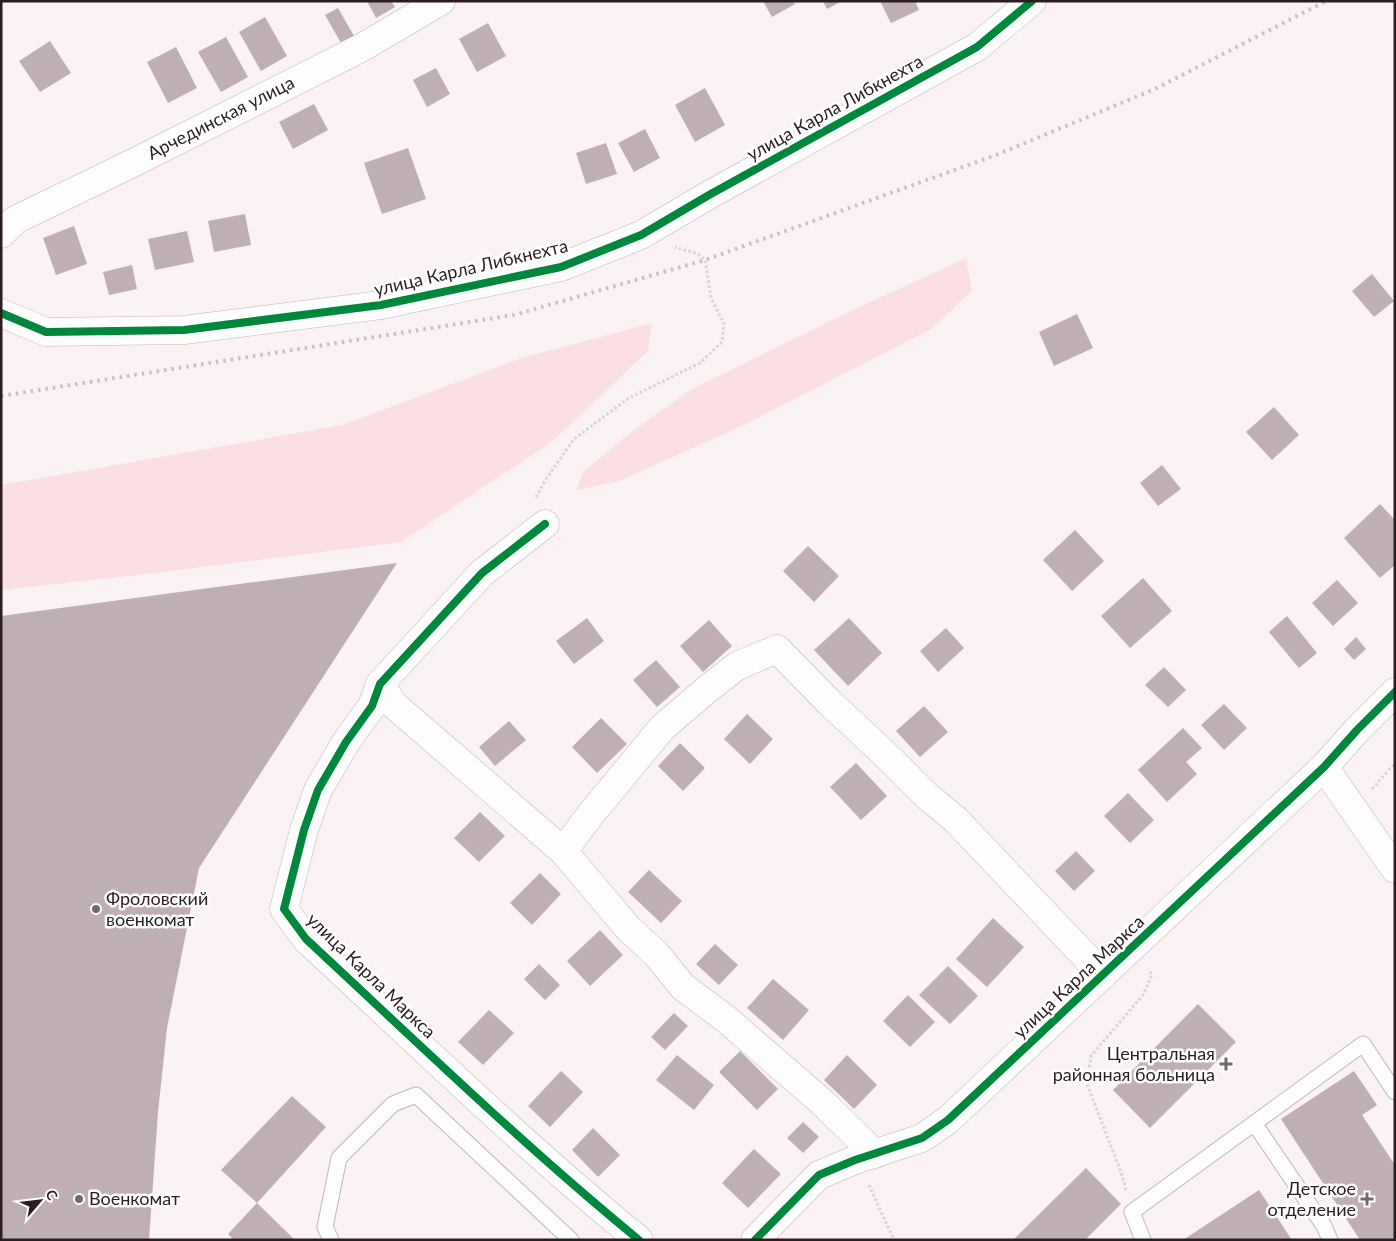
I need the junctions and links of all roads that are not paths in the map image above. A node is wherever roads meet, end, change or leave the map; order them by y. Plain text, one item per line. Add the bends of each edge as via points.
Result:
1 (441, 1) edge
2 (1032, 1) edge
3 (1, 234) edge
4 (1, 313) edge
5 (538, 514) road end
6 (380, 684) junction
7 (1395, 692) edge
8 (1324, 767) junction
9 (562, 851) junction
10 (1395, 869) edge
11 (1103, 975) junction
12 (1395, 1092) edge
13 (1254, 1123) junction
14 (869, 1156) junction
15 (331, 1240) edge
16 (571, 1240) edge
17 (639, 1240) edge
18 (755, 1240) edge
19 (1144, 1240) edge
20 (1330, 1240) edge

1 - 3 street, Арчединская улица via 361,48 15,220
2 - 4 street, улица Карла Либкнехта via 977,47 708,194 641,235 561,266 381,305 184,330 46,332
5 - 6 street, улица Карла Маркса
6 - 9 street via 394,705
6 - 17 street, улица Карла Маркса via 372,706 318,790 284,909 306,939 525,1142
7 - 8 street, улица Карла Маркса
8 - 10 street
8 - 11 street, улица Карла Маркса
9 - 11 street, улица Карла Маркса via 662,728 737,666 777,649 927,796 956,820
9 - 14 street via 683,987 726,1019 823,1103
11 - 14 street, улица Карла Маркса via 948,1120 922,1138
12 - 13 lane via 1362,1044
13 - 19 lane via 1132,1212
13 - 20 lane via 1324,1226
14 - 18 street, улица Карла Маркса via 820,1175
15 - 16 lane via 325,1227 340,1158 393,1104 416,1095

